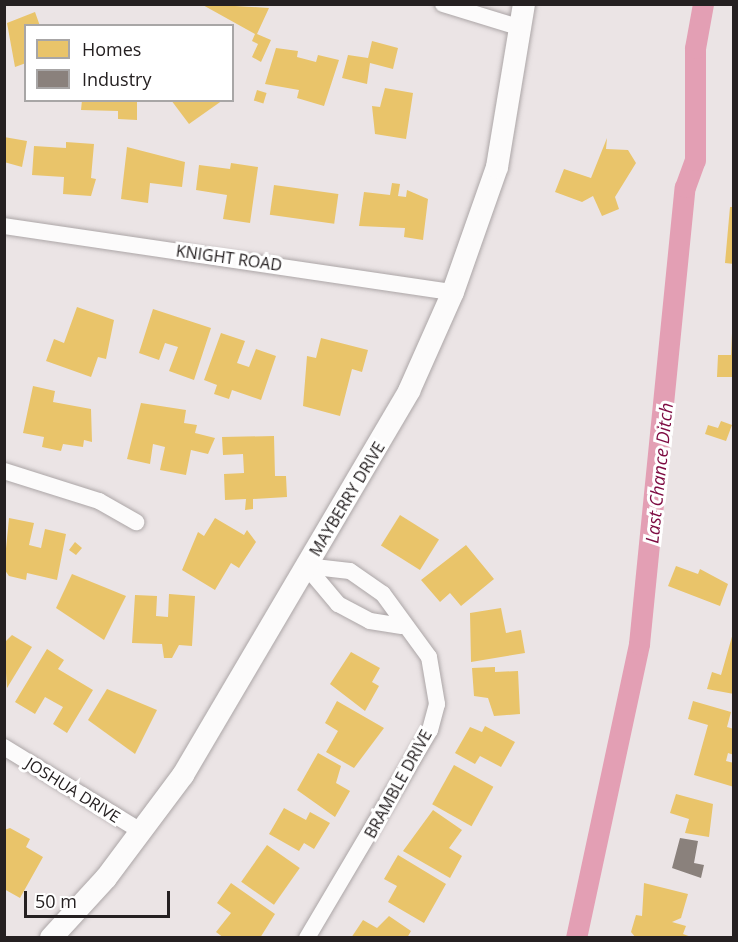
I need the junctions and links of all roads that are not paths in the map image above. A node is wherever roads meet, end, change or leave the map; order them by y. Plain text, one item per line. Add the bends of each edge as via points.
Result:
1 (443, 4) edge
2 (524, 4) edge
3 (521, 28) junction
4 (4, 226) edge
5 (453, 292) junction
6 (4, 471) edge
7 (136, 522) dead end
8 (306, 566) junction
9 (402, 626) junction
10 (4, 747) edge
11 (142, 832) junction
12 (51, 938) edge
13 (308, 938) edge

1 - 3 street
2 - 3 main road, MAYBERRY DRIVE
3 - 5 main road, MAYBERRY DRIVE via 497,167
4 - 5 street, KNIGHT ROAD
5 - 8 main road, MAYBERRY DRIVE via 409,391
6 - 7 street via 99,501
8 - 9 street via 338,604 370,621
8 - 9 street, BRAMBLE DRIVE via 350,572 383,594
8 - 11 main road, MAYBERRY DRIVE via 216,723
9 - 13 street, BRAMBLE DRIVE via 429,657 436,680 430,730
10 - 11 street, JOSHUA DRIVE
11 - 12 main road, MAYBERRY DRIVE

